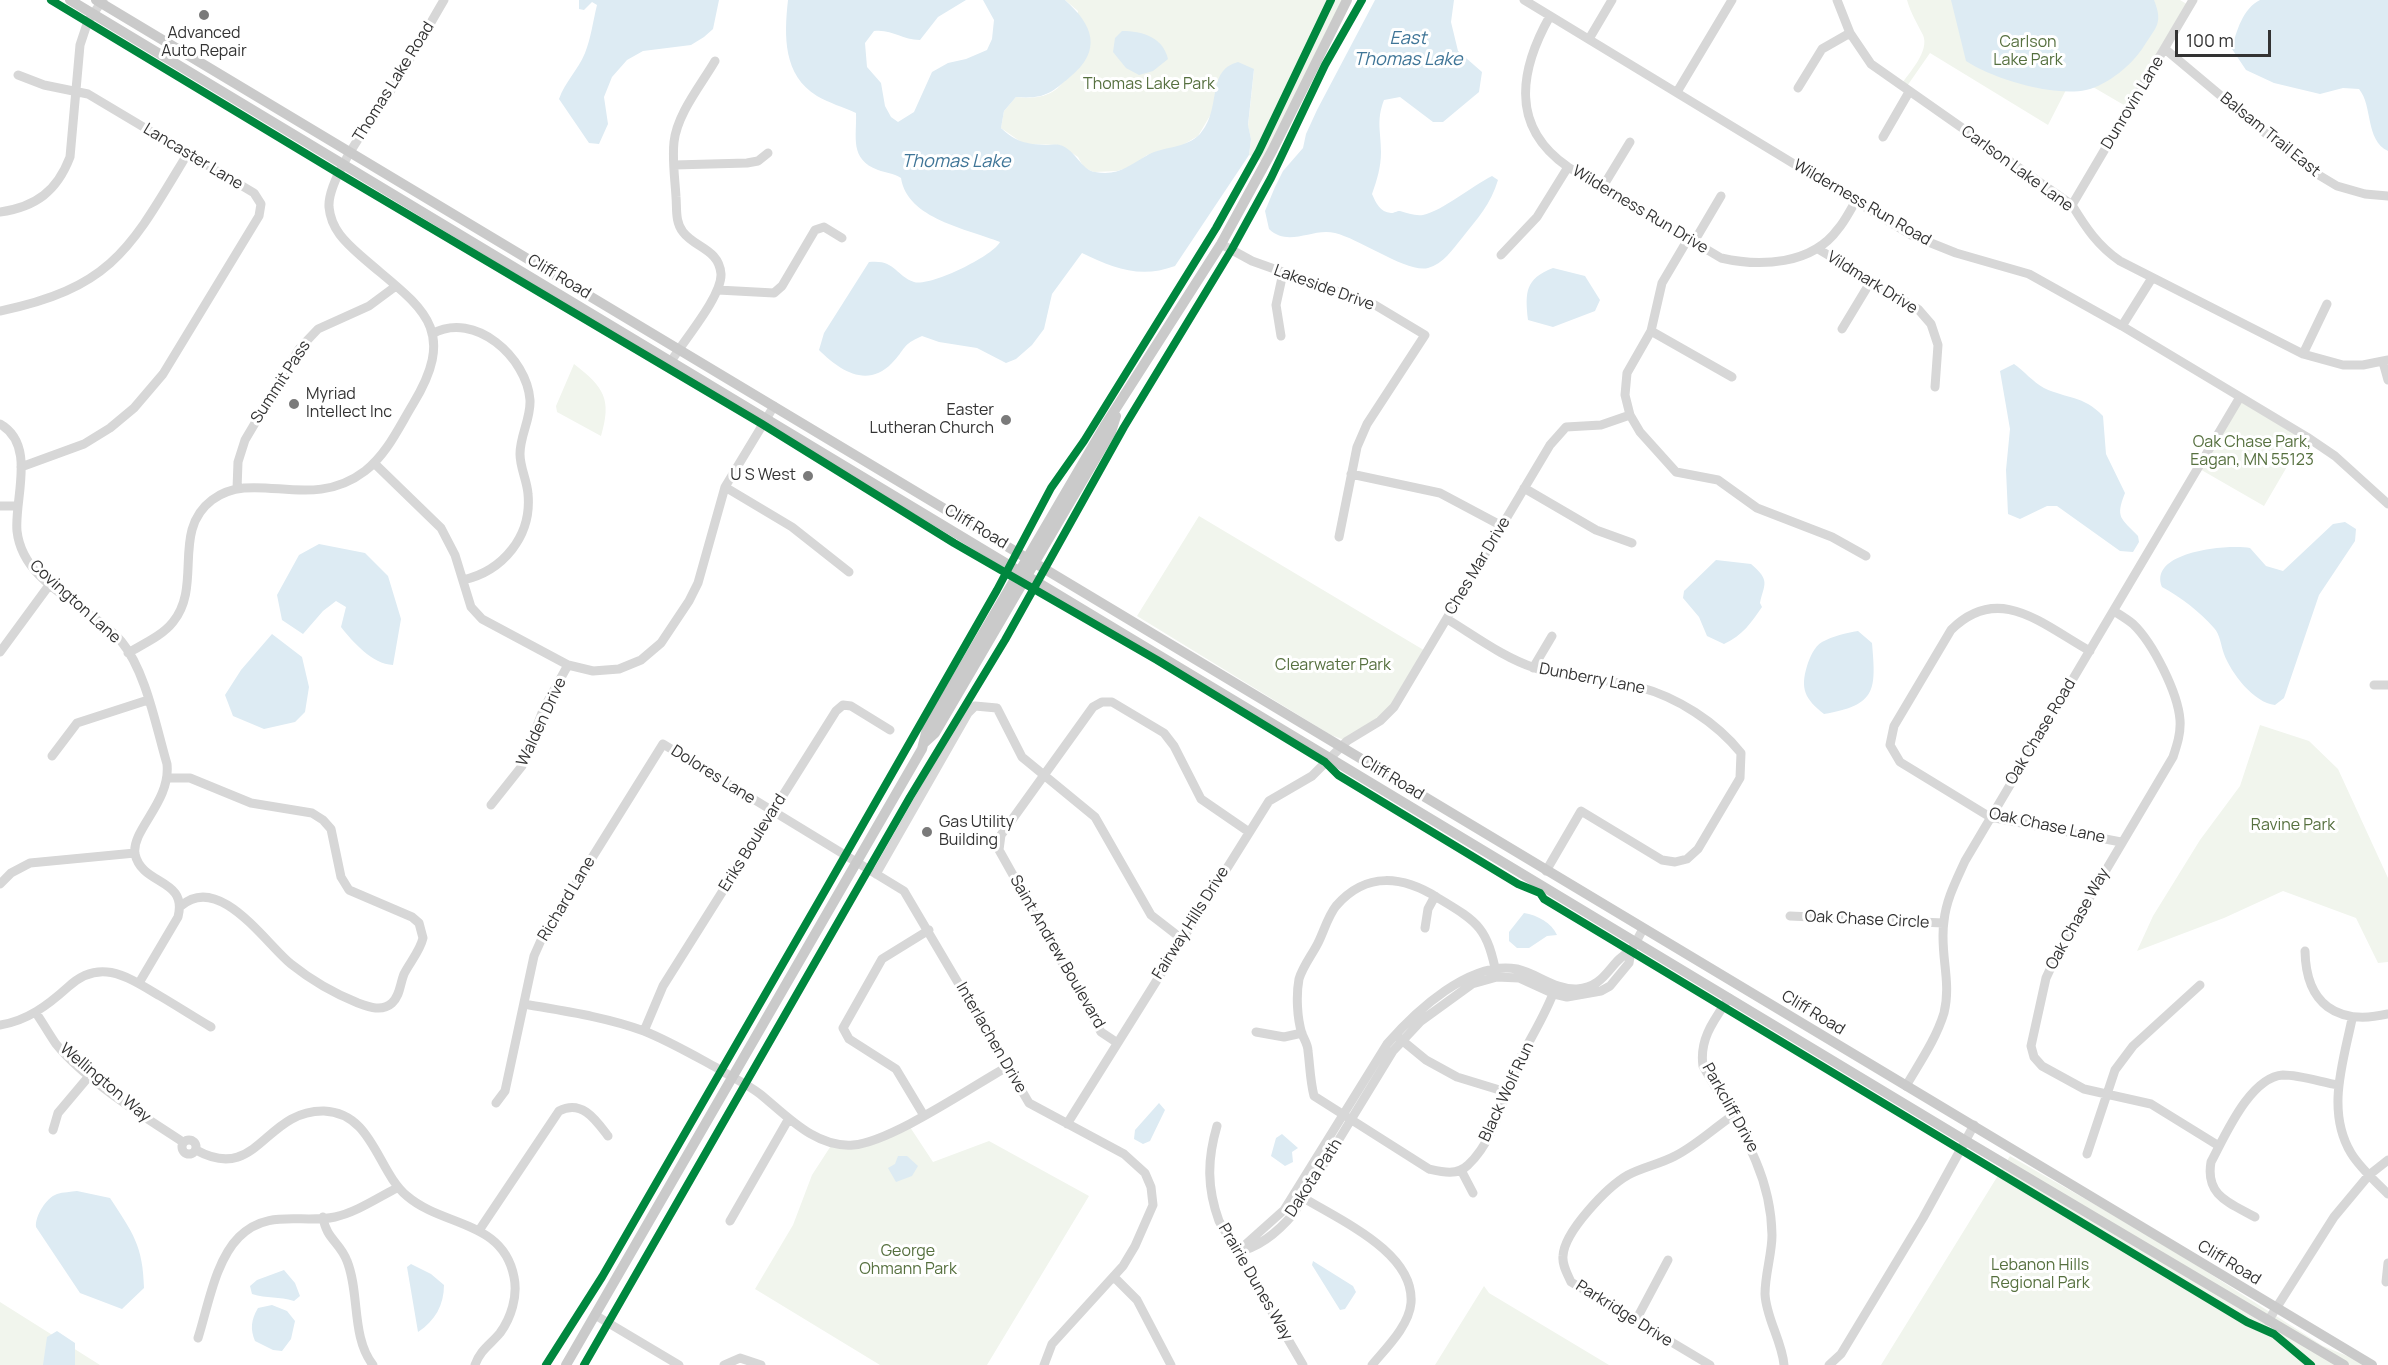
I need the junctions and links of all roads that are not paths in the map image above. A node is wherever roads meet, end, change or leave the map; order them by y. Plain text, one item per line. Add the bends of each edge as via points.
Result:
1 (70, 0) edge
2 (444, 0) edge
3 (1347, 0) edge
4 (1524, 0) edge
5 (1612, 0) edge
6 (1732, 0) edge
7 (1837, 0) edge
8 (2193, 0) edge
9 (100, 1) edge
10 (94, 14) junction
11 (1550, 16) junction
12 (1850, 33) junction
13 (1589, 39) junction
14 (2164, 49) junction
15 (715, 61) dead end
16 (18, 75) dead end
17 (1798, 88) dead end
18 (75, 90) junction
19 (1677, 92) junction
20 (1909, 93) junction
21 (1883, 138) dead end
22 (1630, 141) dead end
23 (188, 153) junction
24 (351, 153) junction
25 (768, 153) dead end
26 (344, 164) junction
27 (674, 165) junction
28 (1568, 167) junction
29 (1602, 188) junction
30 (1721, 196) dead end
31 (2388, 196) edge
32 (1856, 201) junction
33 (2072, 205) junction
34 (0, 212) edge
35 (843, 238) dead end
36 (1688, 239) junction
37 (1221, 244) junction
38 (1818, 249) junction
39 (1501, 255) dead end
40 (1283, 273) junction
41 (2152, 278) junction
42 (1871, 281) junction
43 (396, 286) junction
44 (718, 290) junction
45 (2327, 304) dead end
46 (0, 311) edge
47 (2122, 326) junction
48 (1842, 329) dead end
49 (1651, 331) junction
50 (432, 334) junction
51 (1281, 336) dead end
52 (678, 349) junction
53 (2302, 354) junction
54 (672, 360) junction
55 (2386, 361) edge
56 (1732, 377) dead end
57 (2388, 380) edge
58 (1935, 387) dead end
59 (2240, 397) junction
60 (774, 406) junction
61 (1630, 415) junction
62 (766, 417) junction
63 (0, 424) edge
64 (374, 463) junction
65 (21, 467) junction
66 (1351, 474) junction
67 (725, 487) junction
68 (1524, 488) junction
69 (237, 489) junction
70 (2388, 504) edge
71 (0, 506) edge
72 (18, 506) junction
73 (1502, 526) junction
74 (1339, 537) dead end
75 (1632, 543) dead end
76 (1866, 556) dead end
77 (1030, 561) junction
78 (849, 572) dead end
79 (1024, 572) junction
80 (463, 580) junction
81 (50, 584) junction
82 (2114, 611) junction
83 (1447, 619) junction
84 (1552, 636) dead end
85 (2090, 651) junction
86 (0, 652) edge
87 (128, 653) junction
88 (568, 665) junction
89 (1533, 668) junction
90 (2374, 685) dead end
91 (2388, 685) edge
92 (148, 700) junction
93 (890, 730) dead end
94 (663, 744) joint
95 (1341, 747) junction
96 (52, 756) dead end
97 (1330, 757) junction
98 (1043, 776) junction
99 (168, 778) junction
100 (491, 805) dead end
101 (772, 812) junction
102 (1990, 817) junction
103 (1249, 832) junction
104 (2121, 842) junction
105 (135, 853) junction
106 (857, 863) junction
107 (1546, 872) junction
108 (876, 874) junction
109 (0, 884) edge
110 (1435, 896) junction
111 (181, 906) junction
112 (1790, 916) dead end
113 (1943, 923) junction
114 (1425, 928) dead end
115 (1643, 929) junction
116 (929, 930) junction
117 (1182, 939) junction
118 (1633, 946) junction
119 (2305, 951) dead end
120 (1496, 973) junction
121 (139, 983) junction
122 (2200, 985) dead end
123 (1555, 990) junction
124 (1729, 998) junction
125 (524, 1004) junction
126 (36, 1012) junction
127 (2388, 1014) edge
128 (2352, 1018) junction
129 (0, 1025) edge
130 (211, 1027) dead end
131 (644, 1031) junction
132 (1256, 1032) dead end
133 (1302, 1033) junction
134 (1398, 1037) junction
135 (1116, 1042) junction
136 (1007, 1067) junction
137 (90, 1075) junction
138 (733, 1078) junction
139 (2338, 1085) junction
140 (1906, 1086) junction
141 (1506, 1092) junction
142 (2107, 1094) junction
143 (496, 1103) dead end
144 (923, 1114) junction
145 (1732, 1116) junction
146 (1347, 1118) junction
147 (788, 1120) junction
148 (1067, 1124) junction
149 (1974, 1125) junction
150 (1217, 1126) dead end
151 (53, 1130) dead end
152 (608, 1136) dead end
153 (1966, 1141) junction
154 (2219, 1146) junction
155 (2087, 1154) dead end
156 (2388, 1160) edge
157 (1461, 1170) junction
158 (2369, 1175) junction
159 (397, 1188) junction
160 (1473, 1193) dead end
161 (2388, 1194) edge
162 (1300, 1195) junction
163 (323, 1217) junction
164 (2255, 1217) dead end
165 (730, 1221) dead end
166 (480, 1229) junction
167 (1237, 1252) junction
168 (1668, 1260) dead end
169 (2388, 1263) edge
170 (1114, 1277) junction
171 (2386, 1282) dead end
172 (2275, 1309) junction
173 (595, 1315) junction
174 (1635, 1322) junction
175 (2268, 1322) junction
176 (198, 1338) dead end
177 (373, 1365) edge
178 (475, 1365) edge
179 (566, 1365) edge
180 (679, 1365) edge
181 (724, 1365) edge
182 (762, 1365) edge
183 (1044, 1365) edge
184 (1171, 1365) edge
185 (1303, 1365) edge
186 (1372, 1365) edge
187 (1710, 1365) edge
188 (1785, 1365) edge
189 (1829, 1365) edge
190 (2344, 1365) edge
191 (2372, 1365) edge

1 - 10 main road, Cliff Road
2 - 24 street, Thomas Lake Road
3 - 37 main road
4 - 11 street, Wilderness Run Road
5 - 13 street
6 - 19 street
7 - 12 street, Carlson Lake Lane
8 - 14 street, Dunrovin Lane
9 - 10 street
9 - 24 main road, Cliff Road
10 - 18 street via 80,45
10 - 26 main road, Cliff Road
11 - 13 street, Wilderness Run Road
11 - 28 street, Wilderness Run Drive via 1532,56 1525,106 1539,142
12 - 17 street via 1822,50
12 - 20 street, Carlson Lake Lane via 1871,64
13 - 19 street, Wilderness Run Road
14 - 31 street, Balsam Trail East via 2307,168 2337,186
14 - 33 street, Dunrovin Lane
15 - 27 street via 677,128
16 - 18 street, Lancaster Lane via 44,85
18 - 23 street, Lancaster Lane
18 - 34 street via 70,158 63,175 38,201
19 - 32 street, Wilderness Run Road
20 - 21 street
20 - 33 street, Carlson Lake Lane
22 - 29 street
23 - 46 street via 142,229 95,277 40,303
23 - 65 street, Lancaster Lane via 254,193 261,204 259,216 163,374 134,408 84,444
24 - 26 street, Thomas Lake Road
24 - 52 main road, Cliff Road
25 - 27 street via 758,161
26 - 43 street, Thomas Lake Road via 330,198 333,224 342,239
26 - 54 main road, Cliff Road
27 - 44 street via 678,224 684,234 716,258 721,274
28 - 29 street, Wilderness Run Drive
28 - 39 street via 1537,217
29 - 36 street, Wilderness Run Drive
30 - 36 street via 1698,235
32 - 38 street, Wilderness Run Drive via 1837,231
32 - 47 street, Wilderness Run Road via 1925,242 2029,274
33 - 41 street, Carlson Lake Lane via 2103,249
35 - 44 street via 824,227 815,230 774,293
36 - 38 street, Wilderness Run Drive via 1721,258 1746,264 1790,260
36 - 49 street via 1662,284
37 - 40 street, Lakeside Drive
37 - 77 main road via 1120,404 1111,432
38 - 42 street, Vildmark Drive
40 - 51 street via 1276,305
40 - 66 street, Lakeside Drive via 1375,305 1425,335 1367,424
41 - 47 street
41 - 53 street, Carlson Lake Lane
42 - 48 street
42 - 58 street, Vildmark Drive via 1918,309 1931,324 1938,345
43 - 50 street, Thomas Lake Road via 419,308
43 - 69 street, Summit Pass via 369,306 318,329 299,349 245,440 238,462
44 - 52 street
45 - 53 street
47 - 59 street, Wilderness Run Road
49 - 56 street
49 - 61 street via 1627,373 1625,395
50 - 64 street via 434,357 428,380
50 - 80 street via 464,330 494,341 520,367 529,397 520,453 528,492 524,529 501,561 484,573
52 - 54 street
52 - 60 main road, Cliff Road
53 - 55 street, Carlson Lake Lane via 2343,365
54 - 62 main road, Cliff Road
55 - 57 street
59 - 70 street, Wilderness Run Road via 2335,456
59 - 82 street, Oak Chase Road
60 - 62 street
60 - 77 main road, Cliff Road
61 - 68 street, Ches Mar Drive via 1601,425 1566,427
61 - 76 street via 1676,472 1718,480 1757,508 1832,537
62 - 67 street
62 - 79 main road, Cliff Road
63 - 65 street, Covington Lane via 18,446
64 - 69 street via 357,476 326,489
64 - 80 street via 441,528
65 - 72 street, Covington Lane
66 - 73 street via 1440,493
66 - 74 street
67 - 78 street via 792,527
67 - 88 street via 698,583 661,643 641,660 619,669 593,671
68 - 73 street, Ches Mar Drive
68 - 75 street via 1596,530
69 - 87 street via 213,499 193,524 188,543 187,591 178,614 162,632
71 - 72 street
72 - 81 street, Covington Lane via 21,550 32,568
73 - 83 street, Ches Mar Drive
77 - 79 main road
77 - 95 main road, Cliff Road
79 - 97 main road, Cliff Road
79 - 106 main road via 927,729 923,744
80 - 88 street via 471,607 482,620
81 - 86 street
81 - 87 street, Covington Lane via 108,630
82 - 85 street, Oak Chase Road
82 - 104 street, Oak Chase Way via 2133,624 2146,640 2174,692 2180,720 2173,757
83 - 89 street, Dunberry Lane
83 - 95 street, Ches Mar Drive via 1394,707
84 - 89 street
85 - 102 street, Oak Chase Road
85 - 102 street, Oak Chase Lane via 2018,610 1996,606 1977,610 1951,630 1894,726 1890,745 1900,762
87 - 92 street, Covington Lane
88 - 100 street, Walden Drive via 543,710 522,766
89 - 107 street, Dunberry Lane via 1638,686 1668,696 1693,711 1741,753 1740,777 1698,849 1687,859 1662,860 1581,811
90 - 91 street
92 - 96 street via 77,723
92 - 99 street, Covington Lane
93 - 101 street, Eriks Boulevard via 843,705
94 - 101 street, Dolores Lane
94 - 125 street, Richard Lane via 542,938
95 - 97 street, Fairway Hills Drive
95 - 107 main road, Cliff Road
97 - 103 street, Fairway Hills Drive via 1312,776 1269,801
97 - 118 main road, Cliff Road
98 - 103 street, Saint Andrew Boulevard via 1094,707 1112,702 1164,733 1201,800
98 - 108 street via 1022,756 997,708 975,706
98 - 117 street via 1095,817 1151,915
98 - 135 street, Saint Andrew Boulevard via 1001,835 999,850 1101,1032
99 - 105 street via 164,793 137,838
99 - 111 street via 190,778 251,803 312,813 323,820 331,829 341,877 349,890 418,921 422,943 406,969 397,996 384,1008 371,1008 307,976 229,906 205,899 187,901
101 - 106 street, Dolores Lane
101 - 131 street, Eriks Boulevard via 663,986
102 - 104 street, Oak Chase Lane
102 - 113 street, Oak Chase Road via 1950,893
103 - 117 street, Fairway Hills Drive
104 - 142 street, Oak Chase Way via 2046,978 2031,1046 2042,1065 2084,1089
105 - 109 street via 30,863
105 - 111 street via 142,869 174,891
106 - 108 street, Interlachen Drive
106 - 138 main road
107 - 115 main road, Cliff Road
108 - 116 street, Interlachen Drive via 904,891
110 - 114 street
110 - 120 street via 1455,906 1480,927 1488,939
110 - 133 street via 1409,882 1373,881 1336,906 1300,978 1298,1009
111 - 121 street
112 - 113 street, Oak Chase Circle
113 - 140 street, Oak Chase Road via 1948,981 1944,1012 1934,1039
115 - 118 street, Dakota Path
115 - 140 main road, Cliff Road
116 - 136 street, Interlachen Drive
116 - 144 street via 882,959 843,1028 849,1039 896,1069
117 - 135 street, Fairway Hills Drive
118 - 123 street, Dakota Path via 1605,977 1592,985
118 - 124 main road, Cliff Road
119 - 128 street via 2305,970 2316,995 2332,1010
120 - 123 street, Dakota Path via 1514,969 1532,973
120 - 134 street, Dakota Path via 1479,972 1460,982 1408,1020
121 - 126 street via 122,974 90,973
121 - 130 street
122 - 142 street via 2133,1046 2115,1070
123 - 141 street, Black Wolf Run
124 - 145 street, Parkcliff Drive via 1704,1039 1701,1052 1703,1066
124 - 153 main road, Cliff Road
125 - 131 street
125 - 143 street, Richard Lane via 505,1091
126 - 129 street
126 - 137 street, Wellington Way via 57,1044
127 - 128 street
128 - 139 street
131 - 138 street
132 - 133 street via 1284,1037
133 - 146 street via 1314,1096
134 - 141 street via 1426,1060 1457,1077
134 - 146 street, Dakota Path
135 - 148 street, Fairway Hills Drive
136 - 144 street
136 - 148 street, Interlachen Drive via 1029,1103
137 - 151 street via 58,1113
137 - 159 street, Wellington Way via 137,1113 183,1142 194,1140 196,1150 213,1159 231,1160 246,1155 292,1118 310,1112 327,1111 347,1118 364,1130
138 - 147 street via 759,1094
138 - 173 main road
139 - 154 street via 2283,1076 2266,1079 2251,1092
139 - 158 street via 2337,1112 2342,1134 2351,1154
140 - 149 main road, Cliff Road
141 - 157 street, Black Wolf Run via 1483,1144
142 - 154 street, Oak Chase Way via 2151,1104
142 - 155 street
144 - 147 street via 879,1139 853,1145 825,1140
145 - 174 street, Parkridge Drive via 1676,1156 1612,1185 1566,1244 1563,1264 1571,1282
145 - 188 street, Parkcliff Drive via 1757,1158 1768,1196 1772,1235 1765,1295
146 - 157 street via 1429,1169 1446,1173
146 - 162 street, Dakota Path
147 - 165 street
148 - 170 street, Interlachen Drive via 1137,1162 1151,1187 1153,1205 1145,1226
149 - 153 street
149 - 172 main road, Cliff Road
150 - 167 street, Prairie Dunes Way via 1208,1177 1219,1221
152 - 166 street via 592,1116 578,1107 559,1112
153 - 175 main road, Cliff Road
153 - 189 street via 1850,1338
154 - 164 street via 2211,1162 2212,1187 2222,1198
156 - 158 street
157 - 160 street
158 - 161 street
158 - 172 street via 2334,1216
159 - 163 street via 348,1213
159 - 166 street via 431,1212
162 - 167 street, Dakota Path
162 - 186 street via 1388,1251 1404,1270 1411,1304 1402,1325
163 - 176 street via 269,1219 238,1238 220,1271
163 - 177 street via 325,1231 347,1260 363,1346
166 - 178 street via 508,1257 514,1277 514,1300 499,1334 487,1344
167 - 185 street, Prairie Dunes Way
168 - 174 street
169 - 171 street
170 - 183 street, Interlachen Drive via 1052,1344
170 - 184 street via 1137,1300
172 - 175 street
172 - 191 main road, Cliff Road
173 - 179 main road
173 - 180 street
174 - 187 street, Parkridge Drive
175 - 190 main road, Cliff Road
181 - 182 street via 740,1358

